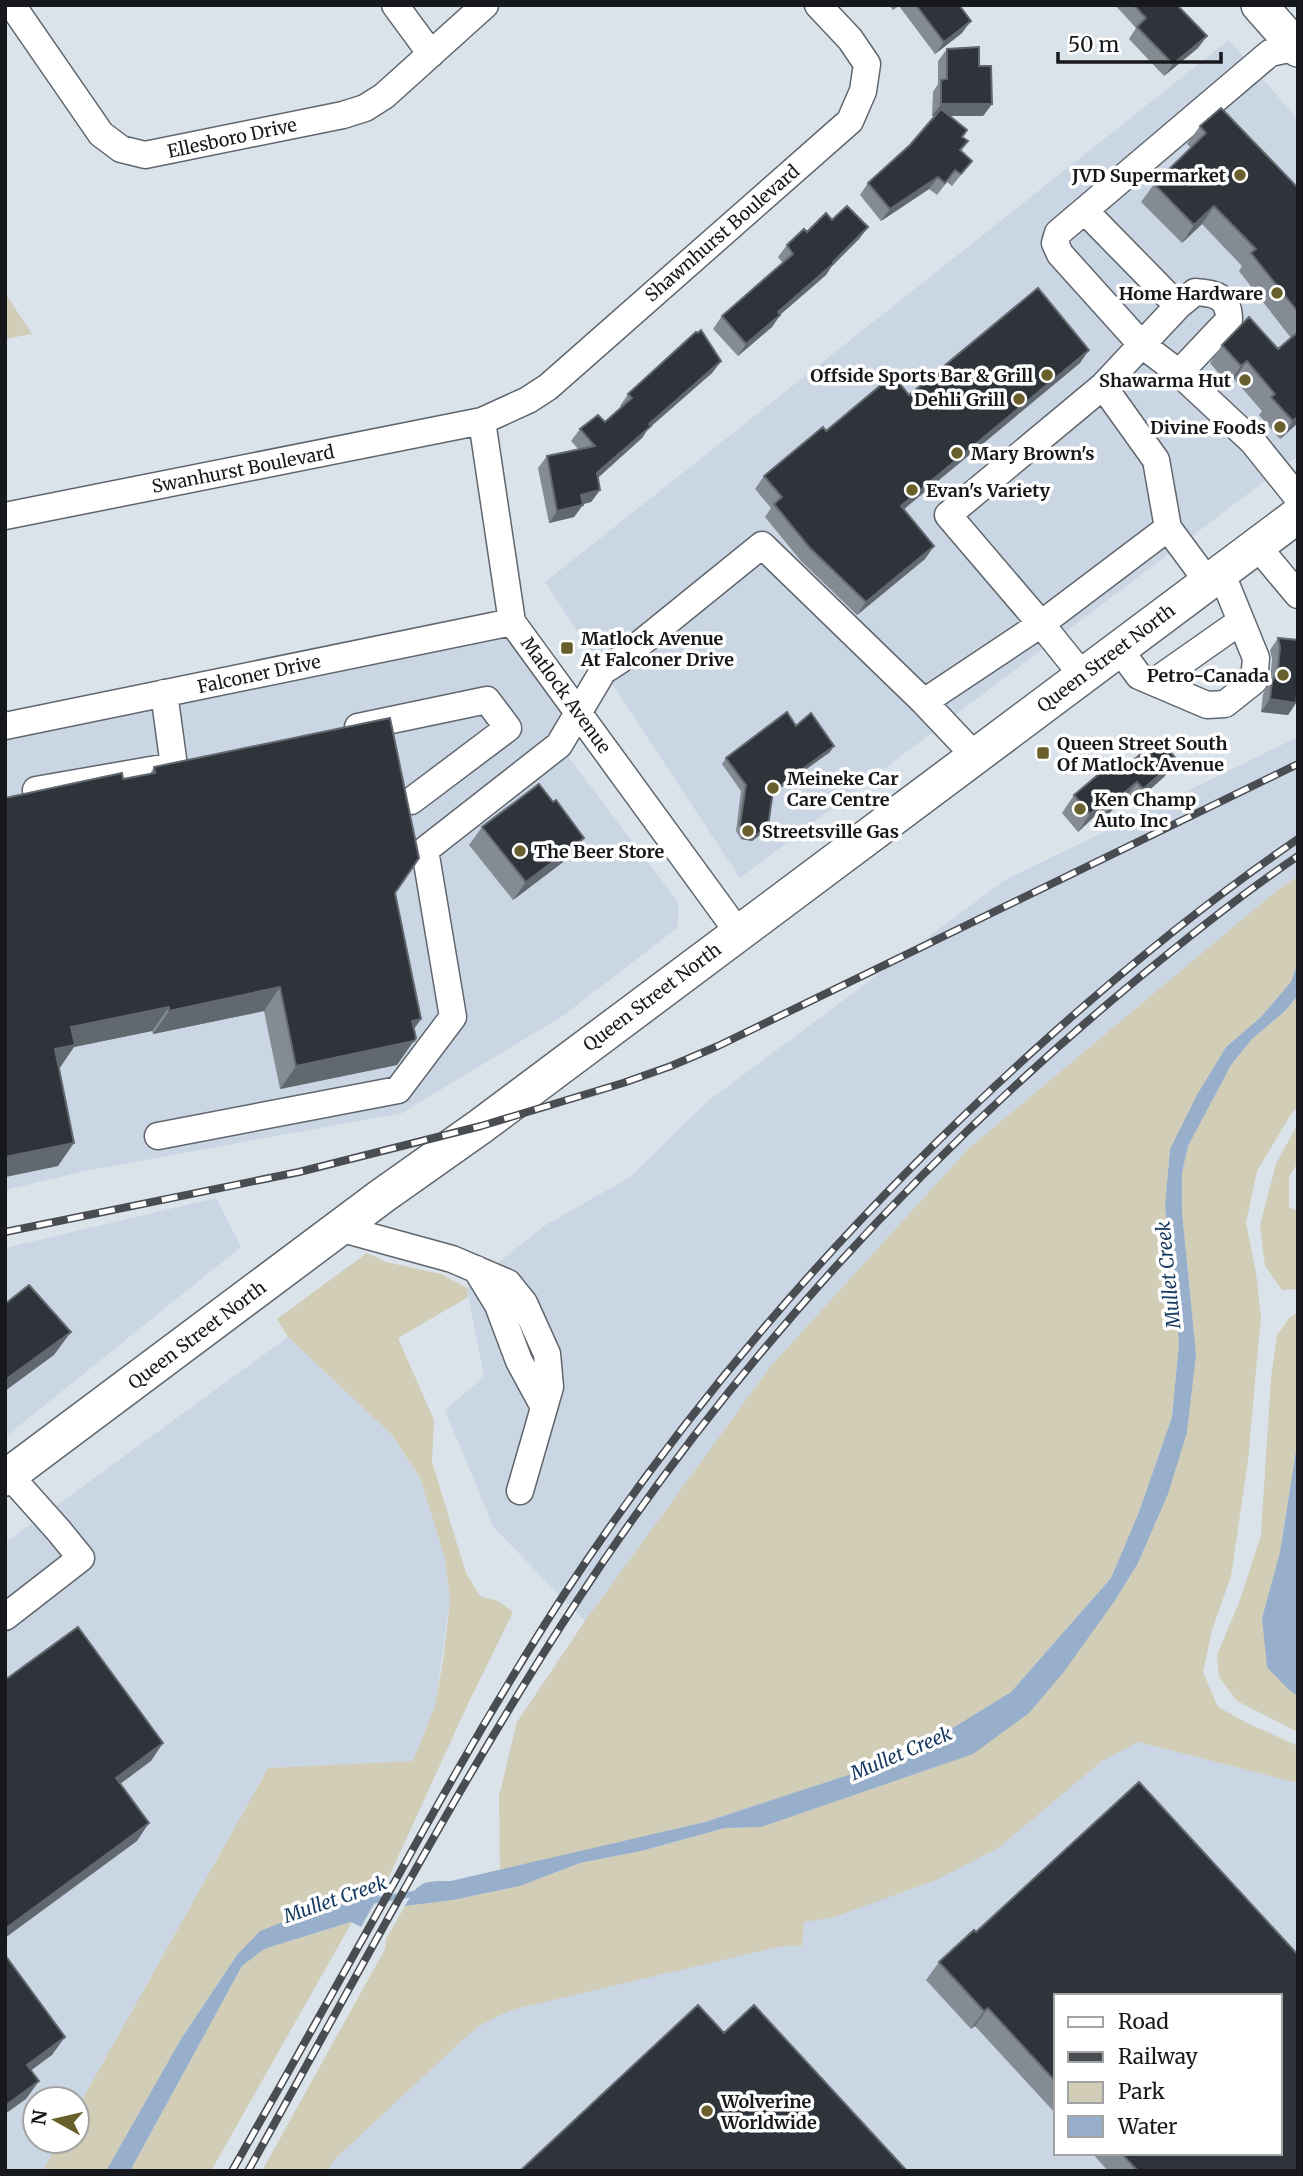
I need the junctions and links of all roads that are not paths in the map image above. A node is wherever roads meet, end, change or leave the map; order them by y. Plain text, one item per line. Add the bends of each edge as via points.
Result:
1 (12, 5) edge
2 (395, 5) edge
3 (485, 5) edge
4 (818, 5) edge
5 (1259, 5) edge
6 (1297, 48) edge
7 (431, 54) junction
8 (1085, 211) junction
9 (1178, 306) junction
10 (1141, 344) junction
11 (1178, 373) junction
12 (1103, 386) junction
13 (482, 421) junction
14 (1298, 498) edge
15 (1298, 515) edge
16 (5, 516) edge
17 (1168, 528) junction
18 (1257, 546) junction
19 (1215, 577) junction
20 (1298, 595) edge
21 (512, 622) junction
22 (1041, 624) junction
23 (1244, 630) junction
24 (1119, 649) junction
25 (1083, 676) junction
26 (1163, 686) junction
27 (164, 693) junction
28 (924, 702) junction
29 (579, 712) junction
30 (5, 726) edge
31 (338, 731) edge
32 (975, 756) junction
33 (202, 760) edge
34 (174, 766) junction
35 (36, 790) edge
36 (411, 801) dead end
37 (738, 932) junction
38 (158, 1136) dead end
39 (339, 1228) junction
40 (7, 1477) edge
41 (520, 1492) dead end
42 (5, 1617) edge

1 - 7 street, Ellesboro Drive via 101,134 113,145 136,154 365,108
2 - 7 street
3 - 7 street, Ellesboro Drive
4 - 13 street, Shawnhurst Boulevard via 867,64 863,91 850,121 548,387
5 - 6 main road
6 - 8 street via 1270,52 1219,113
8 - 9 street
8 - 10 street via 1058,233 1055,243
9 - 10 street
9 - 11 street via 1195,292 1207,292 1220,297 1229,308 1229,320
10 - 11 street
10 - 12 street
11 - 14 street via 1253,442
12 - 17 street via 1156,460
12 - 22 street via 948,515
13 - 16 street, Swanhurst Boulevard
13 - 21 street, Matlock Avenue
15 - 18 main road, Queen Street North
17 - 19 street
17 - 22 street
18 - 19 main road, Queen Street North
18 - 20 street
19 - 23 street
19 - 24 main road, Queen Street North
21 - 27 street, Falconer Drive
21 - 29 street, Matlock Avenue
22 - 25 street
22 - 28 street
23 - 26 street
23 - 26 street via 1255,658 1254,681 1225,704 1207,705
24 - 25 main road, Queen Street North
24 - 26 street via 1139,676
25 - 32 main road, Queen Street North
27 - 30 street, Falconer Drive
27 - 34 street
28 - 29 street via 762,545 603,671
28 - 32 street
29 - 37 street, Matlock Avenue
29 - 38 street via 559,745 425,850 453,1017 398,1090
31 - 36 street via 487,700 508,729
32 - 37 main road, Queen Street North
33 - 34 street
34 - 35 street
37 - 39 main road, Queen Street North
39 - 40 main road, Queen Street North
39 - 41 street via 453,1259 508,1283 524,1303 547,1354 550,1387
40 - 42 street via 81,1558

